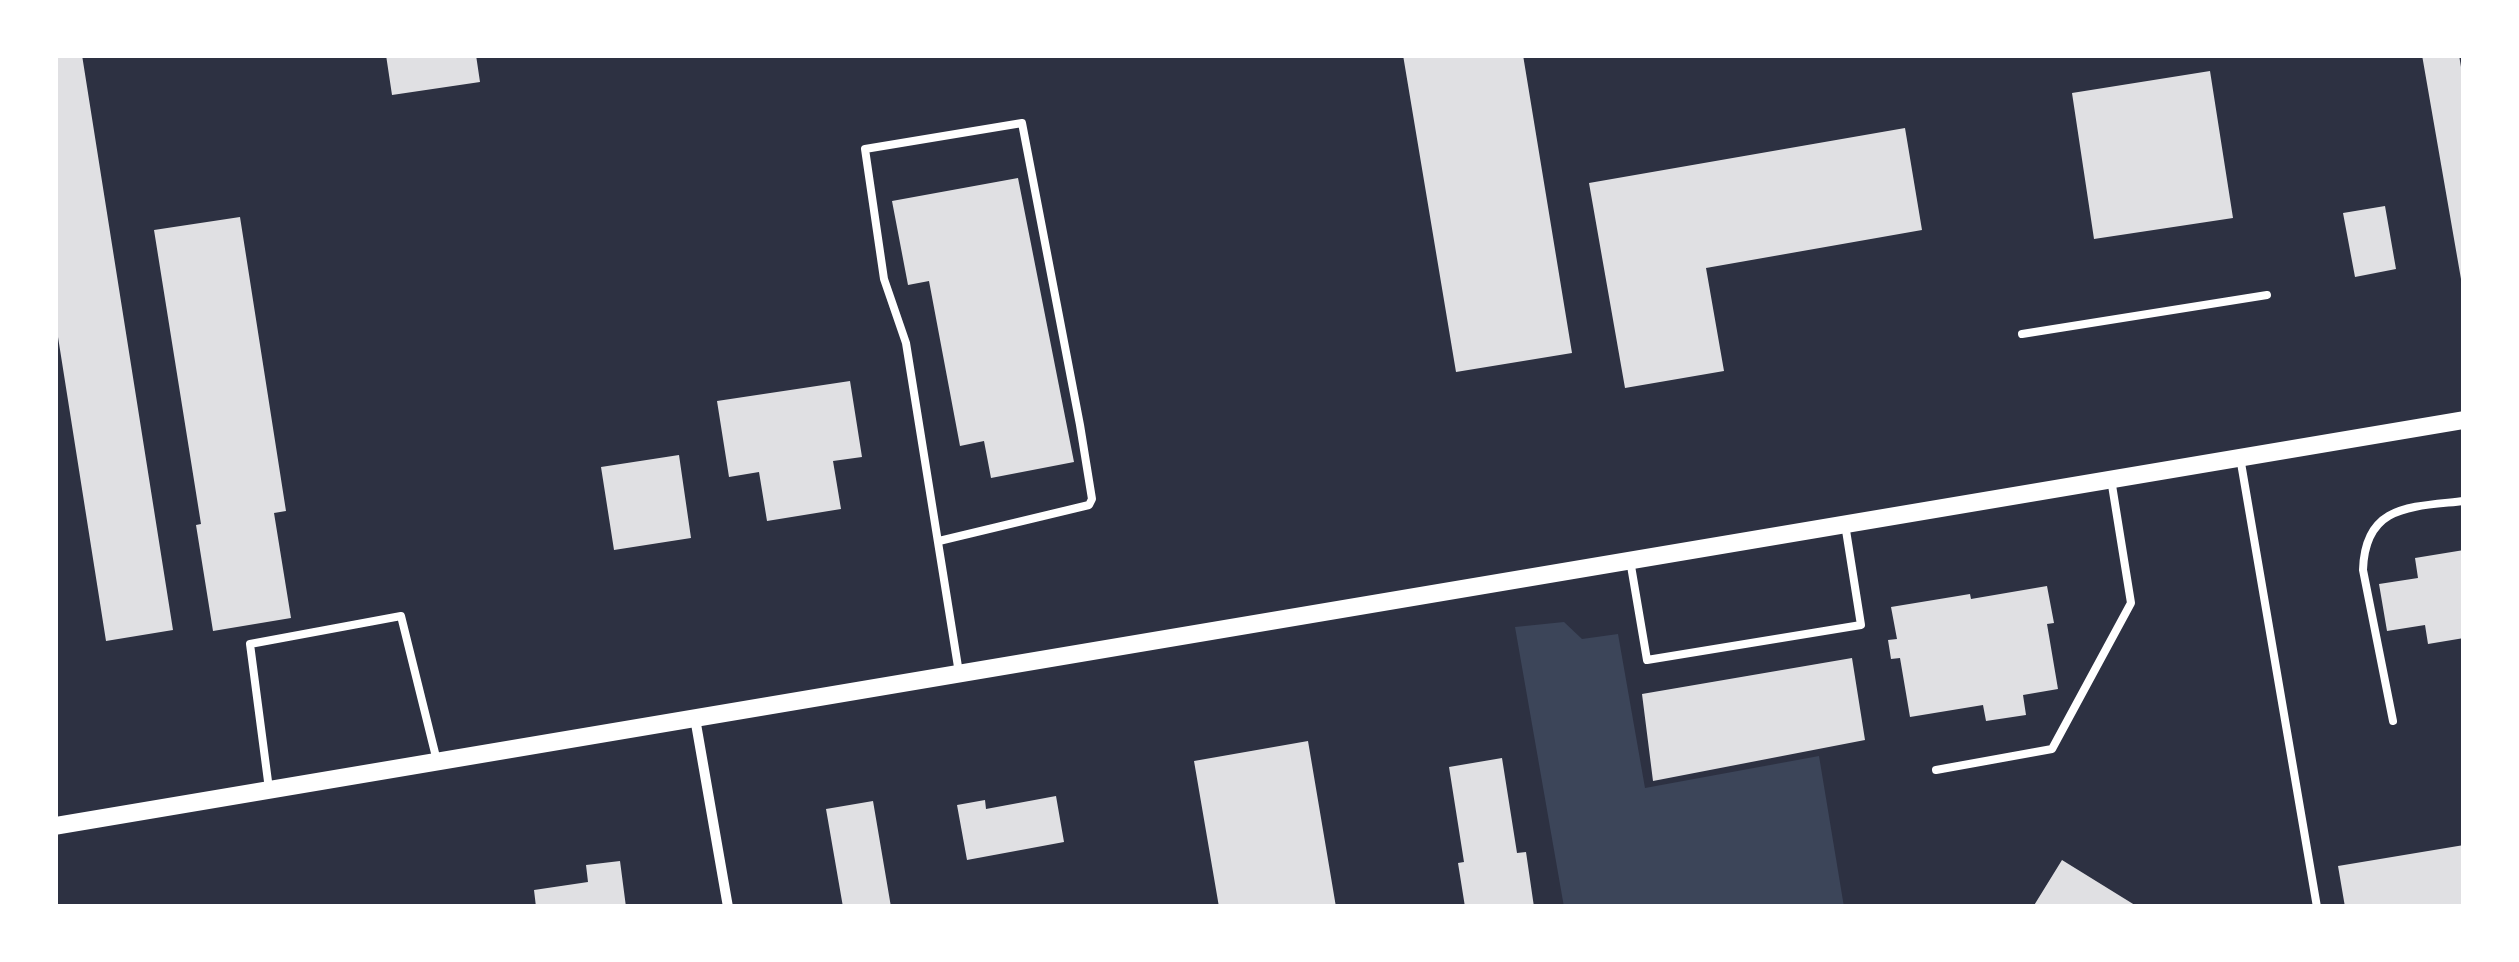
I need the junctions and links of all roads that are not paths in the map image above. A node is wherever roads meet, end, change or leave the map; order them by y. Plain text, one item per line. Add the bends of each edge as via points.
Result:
1 (2267, 295) dead end
2 (2022, 334) dead end
3 (2464, 420) edge
4 (2240, 457) junction
5 (2111, 479) junction
6 (2464, 501) edge
7 (1845, 524) junction
8 (939, 541) junction
9 (1630, 560) junction
10 (959, 673) junction
11 (694, 717) junction
12 (2392, 721) dead end
13 (437, 761) junction
14 (1936, 770) dead end
15 (269, 790) junction
16 (55, 826) edge
17 (728, 907) edge
18 (2317, 907) edge

1 - 2 lane
3 - 4 street
4 - 5 street
4 - 18 lane
5 - 7 street
5 - 14 lane via 2131,602 2052,749
6 - 12 lane via 2388,513 2364,550
7 - 9 street
7 - 9 lane via 1861,625 1647,660
8 - 8 lane via 864,149 1022,122 1092,500
8 - 10 lane
9 - 10 street
10 - 11 street
11 - 13 street
11 - 17 street
13 - 15 street
13 - 15 lane via 401,616 250,644
15 - 16 street

